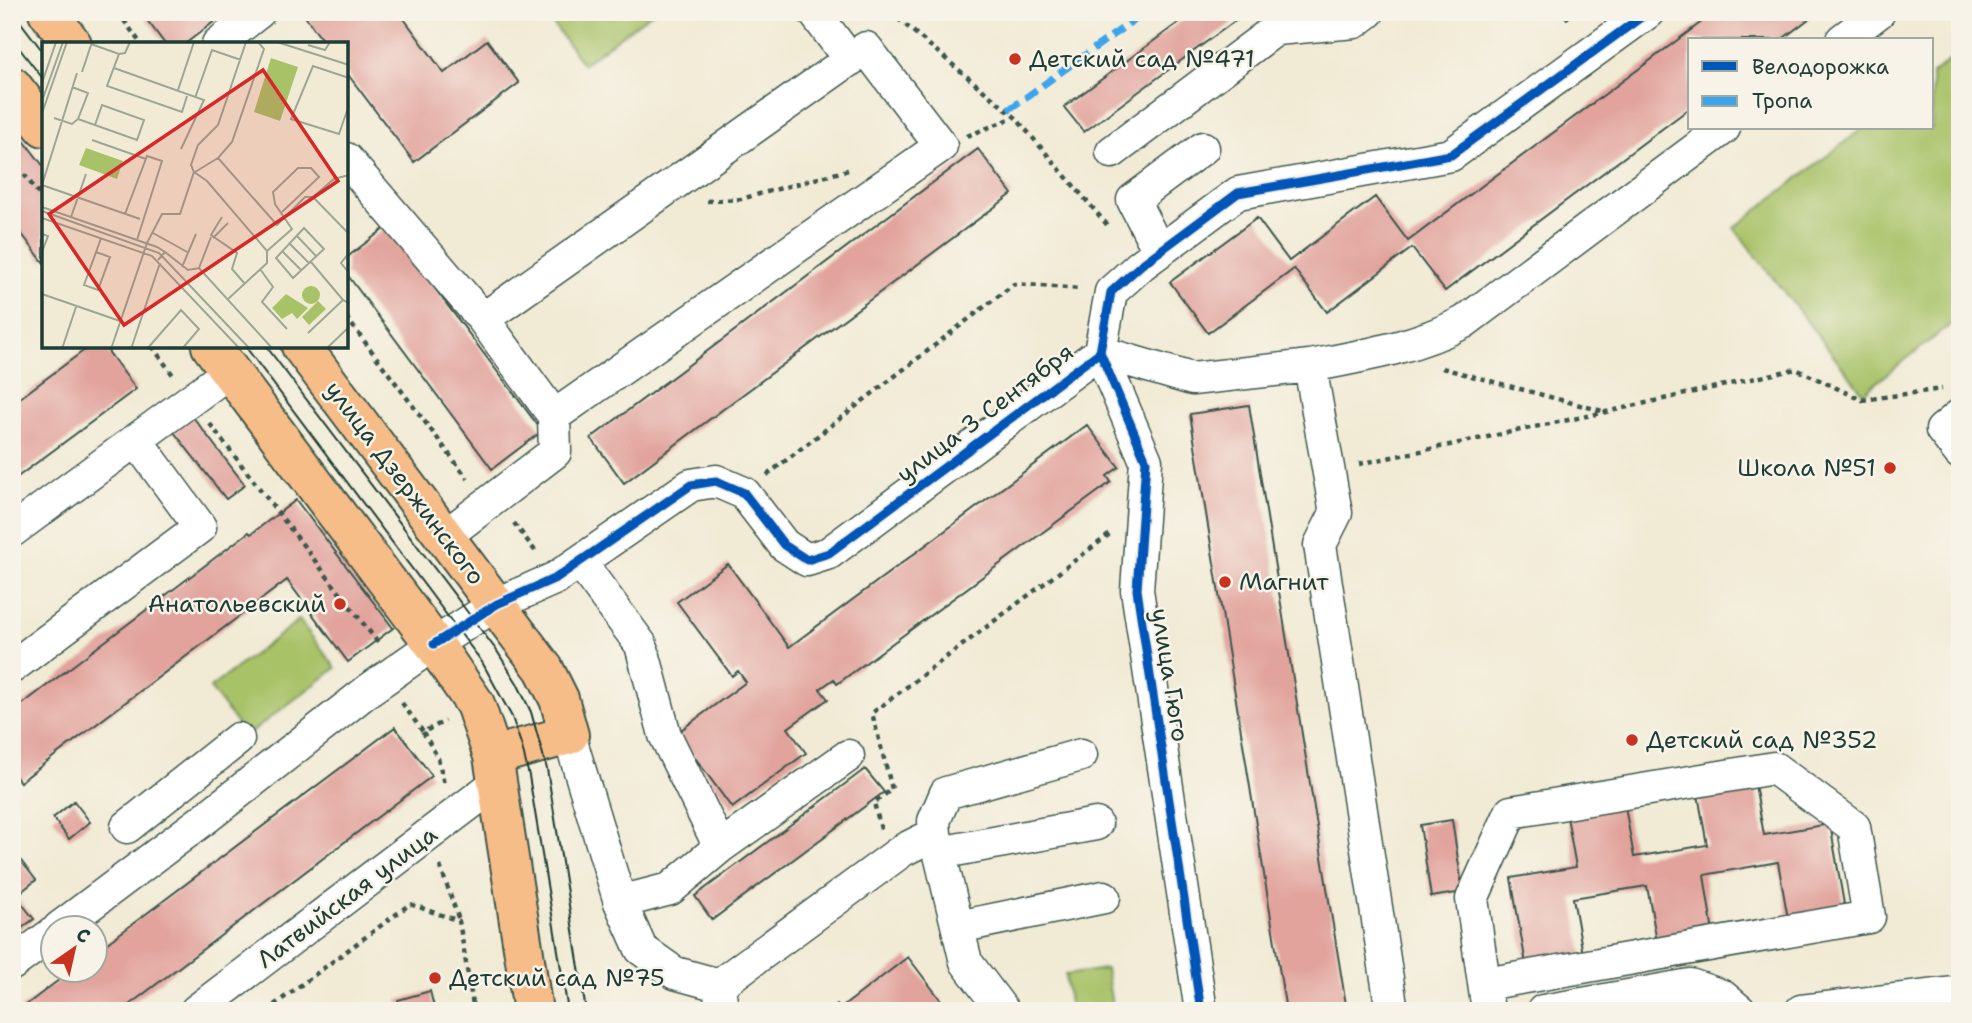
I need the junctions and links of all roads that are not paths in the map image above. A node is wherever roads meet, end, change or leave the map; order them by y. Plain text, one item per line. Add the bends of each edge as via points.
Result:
1 (48, 12) edge
2 (814, 12) edge
3 (1368, 12) edge
4 (1648, 12) edge
5 (1879, 12) edge
6 (254, 21) edge
7 (1845, 38) edge
8 (70, 42) edge
9 (221, 42) edge
10 (850, 60) junction
11 (12, 86) edge
12 (42, 124) edge
13 (1721, 130) edge
14 (1203, 148) dead end
15 (1112, 152) dead end
16 (348, 161) edge
17 (1150, 258) junction
18 (483, 319) junction
19 (303, 348) edge
20 (1100, 352) junction
21 (220, 359) edge
22 (1310, 366) junction
23 (1954, 402) edge
24 (554, 416) junction
25 (136, 440) junction
26 (1960, 453) edge
27 (12, 531) edge
28 (444, 536) junction
29 (568, 570) junction
30 (497, 604) junction
31 (435, 644) junction
32 (12, 667) edge
33 (569, 735) junction
34 (238, 739) dead end
35 (1082, 755) dead end
36 (848, 756) dead end
37 (496, 769) junction
38 (178, 785) junction
39 (203, 820) junction
40 (1096, 824) dead end
41 (127, 827) dead end
42 (937, 843) junction
43 (720, 847) junction
44 (1104, 897) dead end
45 (620, 902) junction
46 (79, 914) edge
47 (958, 927) junction
48 (38, 944) edge
49 (12, 964) edge
50 (1960, 994) edge
51 (1486, 997) edge
52 (720, 998) edge
53 (196, 1011) edge
54 (533, 1011) edge
55 (1003, 1011) edge
56 (1201, 1011) edge
57 (1392, 1011) edge
58 (1543, 1011) edge
59 (1740, 1011) edge
60 (1801, 1011) edge

1 - 8 main road
2 - 10 street
3 - 15 street via 1355,22 1276,29
4 - 17 street via 1451,155 1238,193
5 - 7 street
6 - 9 street
10 - 18 street
10 - 24 street via 866,48 941,146
11 - 12 main road
13 - 22 street via 1464,321 1439,335 1384,352
14 - 17 street via 1133,200
16 - 18 street
17 - 20 street, улица 3 Сентября via 1111,292
18 - 24 street
19 - 28 main road, улица Дзержинского
20 - 22 street via 1192,379
20 - 29 street, улица 3 Сентября via 829,553 807,560 784,545 744,493 716,481 691,485
20 - 56 street, улица Гюго via 1146,461 1137,590
21 - 25 street via 191,399
21 - 31 main road
22 - 57 street via 1336,513 1320,545
23 - 26 street via 1942,430
24 - 28 street via 555,452
25 - 27 street
25 - 32 street via 200,527
28 - 30 main road, улица Дзержинского
29 - 30 street
29 - 43 street via 641,645 665,735
30 - 31 street
30 - 33 main road, улица Дзержинского via 544,669
31 - 37 main road via 475,704
31 - 39 street
33 - 37 main road
33 - 45 street
34 - 38 street
35 - 42 street via 946,793 934,821
36 - 43 street
37 - 53 street, Латвийская улица
37 - 54 main road
38 - 39 street
38 - 41 street
39 - 46 street
40 - 42 street
42 - 47 street
42 - 52 street via 903,850
43 - 45 street via 670,889
44 - 47 street
45 - 52 street via 642,949
47 - 55 street via 967,962
48 - 49 street
50 - 60 street
51 - 51 street via 1472,899 1511,812 1774,768 1854,827 1869,916
58 - 59 street via 1690,985 1722,996

